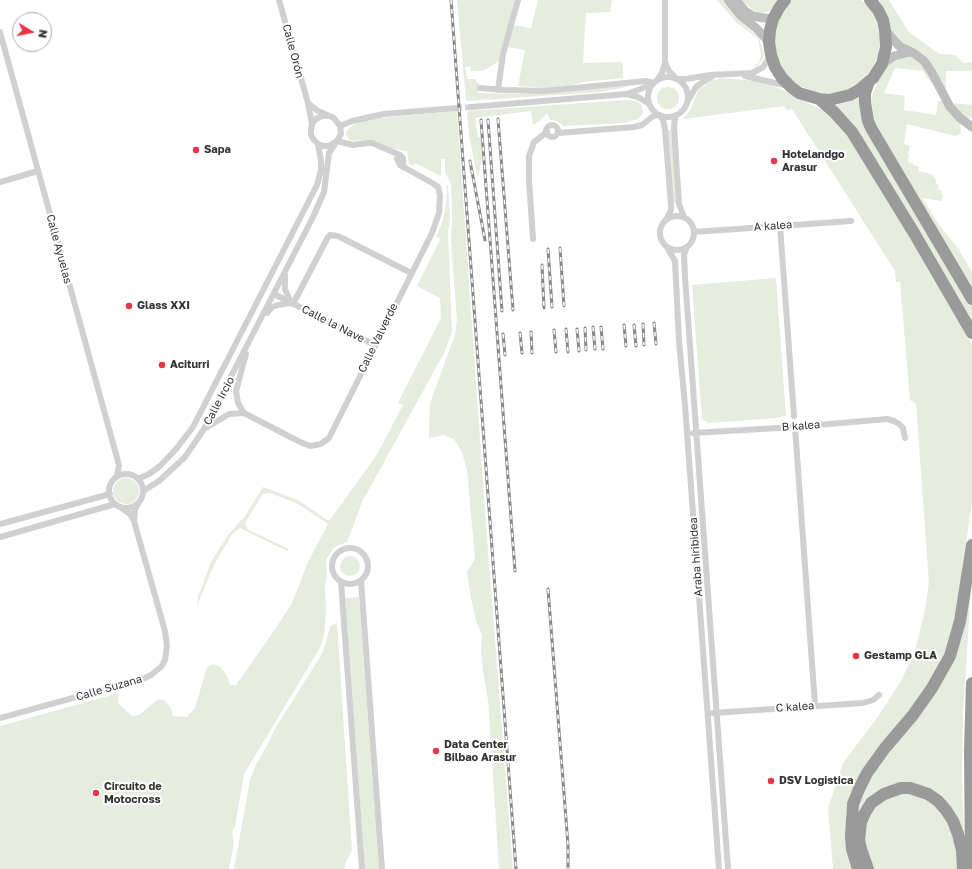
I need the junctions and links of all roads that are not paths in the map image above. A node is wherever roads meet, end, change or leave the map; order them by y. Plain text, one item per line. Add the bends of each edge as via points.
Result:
1 (279, 0) edge
2 (518, 0) edge
3 (665, 0) edge
4 (728, 0) edge
5 (736, 0) edge
6 (870, 0) edge
7 (780, 7) edge
8 (885, 30) junction
9 (0, 32) edge
10 (769, 42) junction
11 (910, 52) junction
12 (771, 55) junction
13 (665, 62) junction
14 (882, 64) junction
15 (741, 75) junction
16 (714, 76) junction
17 (677, 79) junction
18 (654, 82) junction
19 (868, 84) junction
20 (791, 87) junction
21 (480, 88) dead end
22 (498, 90) junction
23 (627, 94) junction
24 (819, 99) junction
25 (688, 101) junction
26 (308, 103) junction
27 (649, 104) junction
28 (472, 107) tunnel mouth
29 (456, 108) tunnel mouth
30 (329, 116) junction
31 (659, 116) junction
32 (675, 117) junction
33 (647, 120) junction
34 (312, 124) junction
35 (340, 126) junction
36 (972, 127) edge
37 (560, 131) junction
38 (546, 134) junction
39 (336, 142) junction
40 (318, 144) junction
41 (38, 171) junction
42 (0, 182) edge
43 (684, 217) junction
44 (667, 218) junction
45 (851, 221) dead end
46 (780, 226) junction
47 (694, 232) junction
48 (533, 238) dead end
49 (667, 247) junction
50 (687, 247) junction
51 (279, 258) junction
52 (286, 271) junction
53 (411, 273) junction
54 (274, 294) junction
55 (972, 299) edge
56 (292, 303) junction
57 (262, 319) junction
58 (247, 321) junction
59 (972, 333) edge
60 (375, 345) junction
61 (247, 347) junction
62 (244, 413) junction
63 (794, 416) dead end
64 (795, 427) junction
65 (204, 429) junction
66 (687, 433) junction
67 (696, 433) junction
68 (905, 438) dead end
69 (119, 465) junction
70 (132, 475) junction
71 (138, 478) junction
72 (114, 480) junction
73 (143, 491) junction
74 (110, 494) junction
75 (139, 502) junction
76 (117, 505) junction
77 (134, 521) junction
78 (0, 524) edge
79 (0, 536) edge
80 (972, 545) edge
81 (361, 581) junction
82 (341, 582) junction
83 (972, 683) edge
84 (879, 695) dead end
85 (815, 705) junction
86 (717, 713) junction
87 (708, 714) junction
88 (0, 718) edge
89 (362, 869) edge
90 (382, 869) edge
91 (719, 869) edge
92 (728, 869) edge
93 (858, 869) edge
94 (868, 869) edge
95 (963, 869) edge
96 (971, 869) edge

1 - 26 street, Calle Orón
2 - 22 street via 503,54
3 - 13 street
4 - 10 street
5 - 7 street via 745,11 764,18
6 - 8 highway via 878,10
7 - 10 highway via 770,30
8 - 11 street via 899,46
8 - 14 highway via 886,47
9 - 41 street, Calle Ayuelas
10 - 12 highway
11 - 14 street via 894,56
11 - 36 street via 924,61 950,107
12 - 15 street via 758,71
12 - 20 highway via 775,67
13 - 17 street
13 - 18 street via 662,73
14 - 19 highway
15 - 16 street
15 - 20 street
16 - 17 street
16 - 25 street via 696,87
17 - 18 street via 664,77
17 - 25 street via 687,88
18 - 22 street via 544,91
18 - 23 street
18 - 27 street via 648,96
19 - 24 highway via 840,99
19 - 55 highway via 865,103 871,128
20 - 24 highway via 809,97
21 - 22 street
23 - 27 street
23 - 28 street
24 - 59 highway via 852,132
25 - 32 street via 684,111
26 - 30 street
26 - 34 street, Calle Orón
27 - 31 street via 652,111
27 - 33 street
29 - 35 street via 384,114
30 - 34 street via 322,116
30 - 35 street
31 - 32 street
31 - 33 street
31 - 44 street via 664,123 671,205
32 - 43 street via 679,204
33 - 37 street via 642,125 634,127
34 - 40 street via 311,135
35 - 39 street via 341,134
37 - 38 street via 552,137
37 - 38 street via 555,125 550,125
38 - 48 street via 534,142 529,156
39 - 40 street via 329,146
39 - 52 street, Calle Ircio via 329,153 321,200
39 - 53 street, Calle Valverde via 353,145 372,143 400,155 403,158 403,167 434,184 439,190 440,204 436,222
40 - 51 street, Calle Ircio via 320,178
41 - 42 street
41 - 69 street, Calle Ayuelas
43 - 44 street via 678,215
43 - 47 street via 691,223
44 - 49 street via 661,225 660,235
45 - 46 street, A kalea
46 - 47 street, A kalea
46 - 63 street
47 - 50 street
49 - 50 street via 677,250
49 - 66 street, Araba hiribidea via 675,261
50 - 67 street, Araba hiribidea via 684,260
51 - 54 street via 280,265 269,284
51 - 58 street, Calle Ircio
52 - 54 street, Calle Ircio
52 - 56 street via 285,289
53 - 56 street via 332,235 328,237
53 - 60 street, Calle Valverde
54 - 56 street, Calle la Nave
54 - 57 street, Calle Ircio
54 - 58 street, Calle Ircio via 264,296 252,318
56 - 57 street, Calle la Nave via 272,307
56 - 60 street, Calle la Nave
57 - 61 street, Calle Ircio
58 - 71 street, Calle Ircio via 193,428 164,462 149,474
60 - 62 street, Calle Valverde via 329,438 321,444 310,446 300,442
61 - 62 street via 236,391 238,403
61 - 65 street, Calle Ircio
62 - 65 street via 223,416
64 - 67 street, B kalea
64 - 68 street, B kalea via 886,419 903,428
64 - 85 street
65 - 73 street, Calle Ircio via 185,457 159,481
66 - 67 street, B kalea
66 - 87 street, Araba hiribidea
67 - 86 street, Araba hiribidea
69 - 70 street
69 - 72 street
70 - 71 street
70 - 72 street via 124,474
71 - 73 street
72 - 74 street
73 - 75 street, Calle Suzana
74 - 76 street, Calle Suzana
74 - 78 street
75 - 76 street via 130,507
75 - 77 street, Calle Suzana via 135,508
76 - 77 street, Calle Suzana via 130,514
76 - 79 street
77 - 88 street, Calle Suzana via 167,646 165,660 161,666 145,678
80 - 93 highway via 960,621 950,656 913,715 871,766 853,804 851,837
81 - 82 street via 351,584
81 - 82 street via 368,572 368,560 361,551 350,548 339,552 333,562 334,573
81 - 90 street
82 - 89 street
83 - 96 highway
84 - 85 street, C kalea via 863,703
85 - 86 street, C kalea
86 - 87 street, C kalea
86 - 92 street, Araba hiribidea
87 - 91 street, Araba hiribidea
94 - 95 highway via 859,840 865,813 871,803 884,794 906,788 928,794 946,810 958,834

